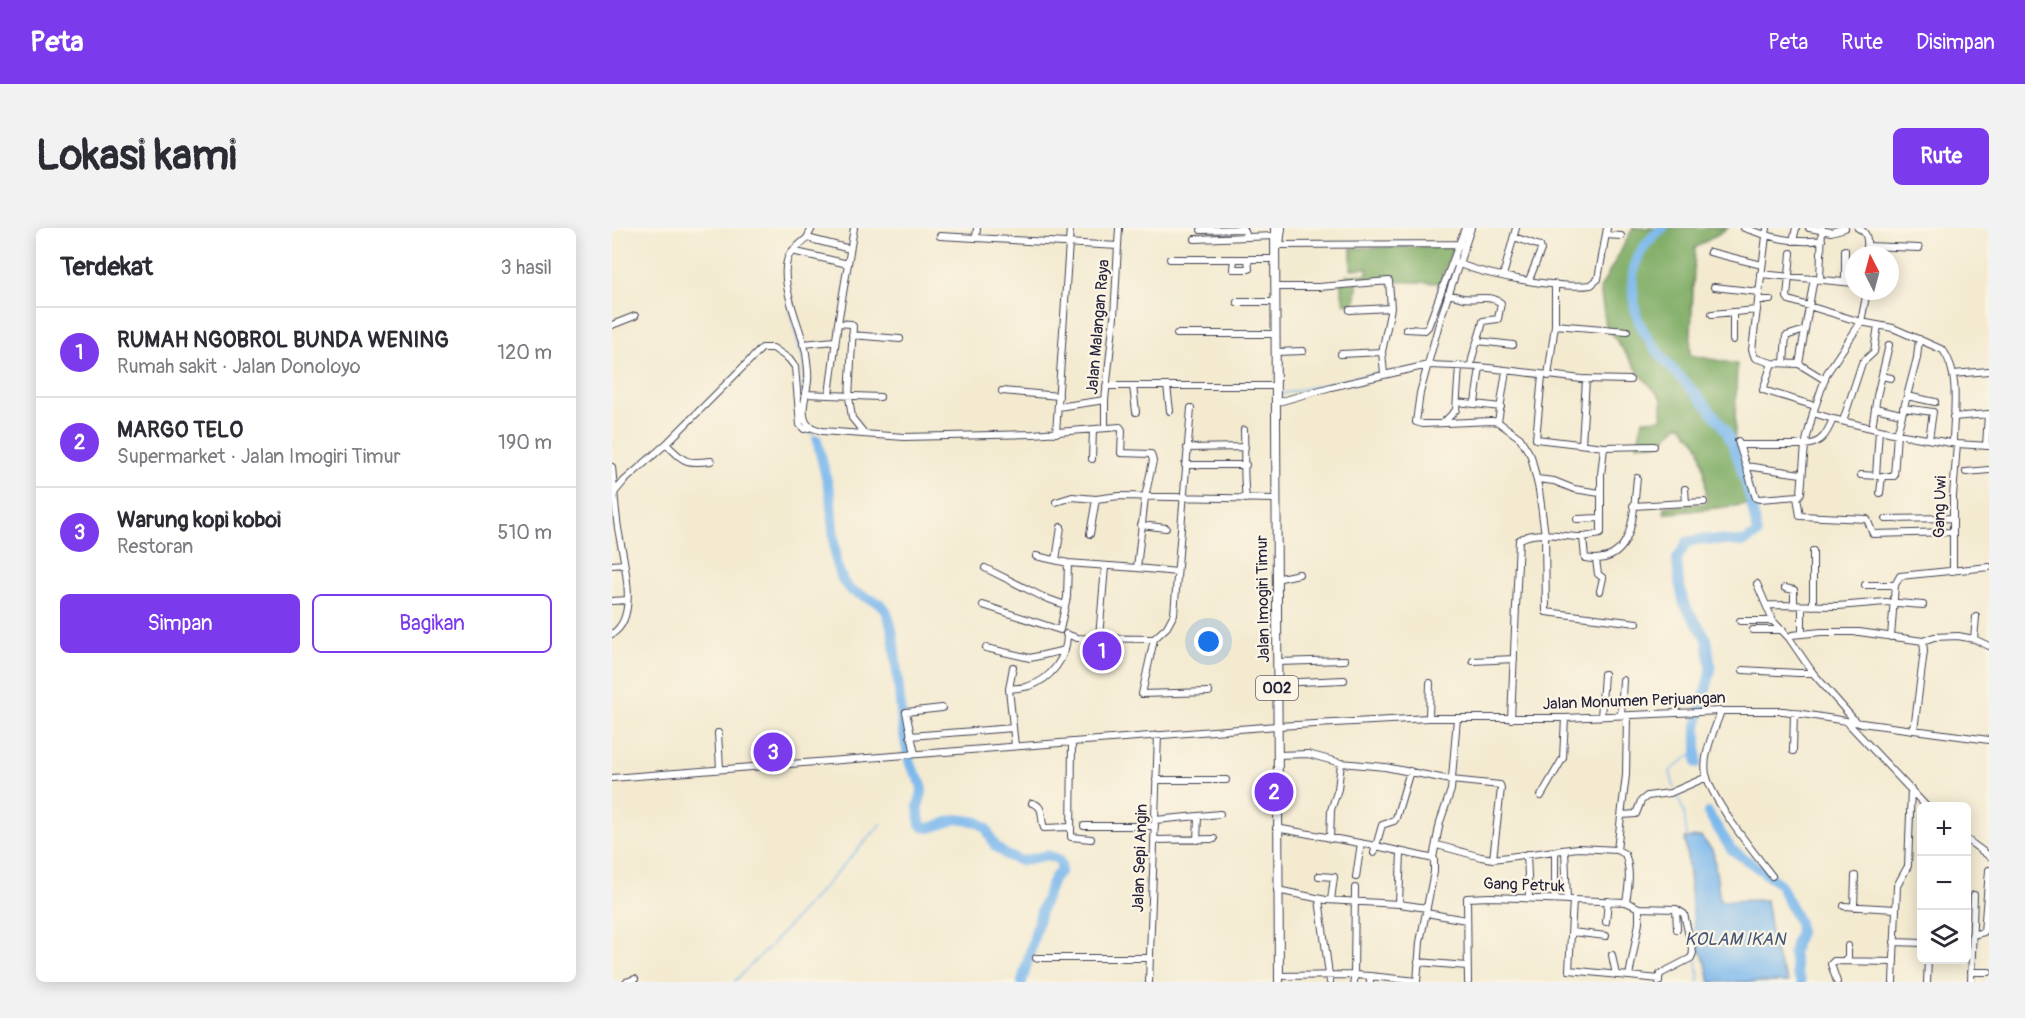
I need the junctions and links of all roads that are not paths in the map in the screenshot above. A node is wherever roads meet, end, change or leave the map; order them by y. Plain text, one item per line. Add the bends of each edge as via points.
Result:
1 (812, 228) edge
2 (854, 228) edge
3 (977, 228) edge
4 (1070, 228) edge
5 (1119, 228) edge
6 (1281, 228) edge
7 (1465, 228) edge
8 (1471, 228) edge
9 (1516, 228) edge
10 (1744, 228) edge
11 (1796, 228) edge
12 (1809, 228) edge
13 (1845, 228) edge
14 (1858, 228) edge
15 (1823, 229) edge
16 (1202, 230) dead end
17 (1275, 232) edge
18 (1607, 232) edge
19 (1766, 232) edge
20 (940, 236) dead end
21 (1621, 236) dead end
22 (1247, 237) junction
23 (1514, 237) junction
24 (807, 238) junction
25 (976, 238) junction
26 (1195, 239) dead end
27 (1822, 240) junction
28 (1793, 242) junction
29 (1069, 244) junction
30 (1462, 245) junction
31 (1118, 246) junction
32 (1867, 246) edge
33 (1899, 247) edge
34 (1918, 248) dead end
35 (850, 249) junction
36 (1277, 250) junction
37 (792, 251) junction
38 (1710, 252) dead end
39 (1791, 253) dead end
40 (1170, 259) dead end
41 (1456, 263) junction
42 (848, 264) junction
43 (1762, 265) junction
44 (1760, 274) junction
45 (1503, 276) junction
46 (1789, 276) junction
47 (1817, 279) junction
48 (1529, 280) junction
49 (1845, 282) edge
50 (1556, 284) junction
51 (1276, 287) junction
52 (1714, 287) dead end
53 (1446, 291) junction
54 (1759, 292) junction
55 (1758, 300) junction
56 (1770, 300) dead end
57 (1865, 300) edge
58 (1237, 302) dead end
59 (1276, 302) junction
60 (1809, 306) junction
61 (1391, 308) junction
62 (1350, 310) dead end
63 (1757, 310) junction
64 (1732, 312) junction
65 (1712, 314) dead end
66 (635, 316) dead end
67 (1435, 320) junction
68 (1861, 322) junction
69 (838, 323) junction
70 (612, 325) edge
71 (1555, 325) junction
72 (1878, 325) junction
73 (1406, 329) dead end
74 (1805, 330) junction
75 (1627, 331) dead end
76 (1177, 334) dead end
77 (1276, 334) junction
78 (852, 335) junction
79 (900, 339) dead end
80 (1919, 339) junction
81 (1733, 340) dead end
82 (835, 341) junction
83 (1478, 342) junction
84 (803, 344) junction
85 (1513, 345) dead end
86 (1889, 345) dead end
87 (1303, 351) dead end
88 (1275, 352) junction
89 (1382, 352) junction
90 (1341, 354) dead end
91 (1772, 363) junction
92 (1784, 363) junction
93 (1799, 364) junction
94 (1428, 365) junction
95 (1459, 366) junction
96 (1471, 366) junction
97 (1480, 367) junction
98 (1989, 370) edge
99 (1506, 371) junction
100 (1384, 374) junction
101 (1953, 374) junction
102 (1545, 376) junction
103 (1882, 376) junction
104 (1891, 378) dead end
105 (1586, 379) junction
106 (1630, 380) dead end
107 (1825, 380) junction
108 (1106, 386) junction
109 (1132, 386) junction
110 (1167, 386) junction
111 (1002, 391) dead end
112 (1275, 393) junction
113 (806, 394) junction
114 (829, 395) junction
115 (1059, 396) junction
116 (1907, 396) junction
117 (849, 397) junction
118 (880, 397) dead end
119 (1105, 400) junction
120 (1457, 402) junction
121 (1935, 402) dead end
122 (1475, 403) junction
123 (1815, 405) junction
124 (1501, 407) junction
125 (1058, 408) junction
126 (1191, 408) dead end
127 (1875, 408) junction
128 (1170, 411) dead end
129 (1903, 411) junction
130 (1136, 412) dead end
131 (1813, 413) junction
132 (1989, 414) edge
133 (1953, 417) junction
134 (1833, 419) junction
135 (1843, 421) junction
136 (1498, 422) junction
137 (1442, 424) junction
138 (809, 428) junction
139 (1106, 428) junction
140 (1875, 429) junction
141 (1093, 430) junction
142 (1244, 430) dead end
143 (864, 433) junction
144 (1056, 433) junction
145 (1897, 434) junction
146 (1520, 438) junction
147 (1536, 439) junction
148 (1929, 439) junction
149 (1955, 443) junction
150 (666, 444) junction
151 (1582, 444) junction
152 (1654, 446) dead end
153 (1805, 446) junction
154 (1988, 446) edge
155 (1245, 447) junction
156 (1604, 447) junction
157 (1187, 448) junction
158 (1092, 459) dead end
159 (711, 461) dead end
160 (1185, 465) junction
161 (1246, 465) junction
162 (1746, 466) junction
163 (612, 467) edge
164 (1989, 470) edge
165 (1966, 472) dead end
166 (1802, 474) junction
167 (1861, 475) dead end
168 (1879, 476) junction
169 (1637, 478) dead end
170 (1537, 479) junction
171 (1685, 489) dead end
172 (614, 493) junction
173 (1600, 493) junction
174 (1880, 493) dead end
175 (1145, 497) junction
176 (1797, 497) junction
177 (1096, 499) junction
178 (1183, 499) junction
179 (1246, 499) junction
180 (1275, 499) junction
181 (1056, 502) dead end
182 (1704, 502) dead end
183 (1686, 503) junction
184 (1633, 506) junction
185 (1600, 518) junction
186 (1952, 518) junction
187 (1577, 519) dead end
188 (1886, 519) dead end
189 (1141, 525) junction
190 (615, 526) edge
191 (1061, 527) dead end
192 (1166, 528) dead end
193 (1952, 532) junction
194 (1090, 534) dead end
195 (1545, 535) junction
196 (1583, 537) junction
197 (1813, 551) dead end
198 (1036, 556) dead end
199 (1056, 560) junction
200 (1596, 560) junction
201 (1068, 563) junction
202 (624, 564) junction
203 (612, 565) edge
204 (1105, 567) junction
205 (1989, 567) edge
206 (985, 568) dead end
207 (1137, 568) junction
208 (1953, 571) junction
209 (1177, 572) junction
210 (1299, 574) dead end
211 (1276, 579) junction
212 (1757, 584) dead end
213 (1865, 585) dead end
214 (1895, 585) junction
215 (1785, 588) dead end
216 (1600, 591) dead end
217 (627, 600) junction
218 (612, 601) edge
219 (1895, 602) junction
220 (983, 605) dead end
221 (1065, 605) junction
222 (1766, 605) junction
223 (1923, 605) dead end
224 (1794, 606) junction
225 (1802, 606) junction
226 (1813, 606) junction
227 (1976, 618) dead end
228 (1740, 621) dead end
229 (1773, 621) junction
230 (1637, 623) dead end
231 (1060, 630) junction
232 (1753, 630) dead end
233 (1783, 630) junction
234 (1802, 633) junction
235 (612, 634) edge
236 (1067, 635) junction
237 (1099, 637) junction
238 (1890, 637) junction
239 (1789, 638) junction
240 (1154, 639) junction
241 (1974, 639) junction
242 (1923, 641) junction
243 (1989, 646) edge
244 (986, 648) dead end
245 (1065, 650) junction
246 (1514, 659) junction
247 (1345, 660) dead end
248 (1473, 661) dead end
249 (1277, 662) junction
250 (1013, 667) dead end
251 (1743, 670) dead end
252 (1813, 673) junction
253 (1604, 674) dead end
254 (1344, 680) dead end
255 (1623, 680) dead end
256 (1430, 682) dead end
257 (1277, 683) junction
258 (1010, 689) junction
259 (1209, 692) dead end
260 (942, 708) dead end
261 (1721, 711) junction
262 (1794, 712) junction
263 (1624, 715) junction
264 (1601, 717) junction
265 (1429, 718) junction
266 (1457, 718) junction
267 (1565, 718) junction
268 (1511, 719) junction
269 (1846, 721) junction
270 (1857, 722) junction
271 (1277, 726) junction
272 (1013, 728) junction
273 (1914, 730) junction
274 (718, 733) dead end
275 (1158, 735) junction
276 (910, 737) junction
277 (1989, 740) edge
278 (1072, 742) junction
279 (1015, 746) junction
280 (1793, 751) dead end
281 (914, 753) junction
282 (1277, 755) junction
283 (1341, 763) junction
284 (720, 769) junction
285 (1410, 771) junction
286 (612, 777) edge
287 (1707, 777) junction
288 (1156, 780) junction
289 (1226, 780) dead end
290 (1451, 780) junction
291 (1911, 789) junction
292 (1541, 796) dead end
293 (1922, 802) edge
294 (1032, 803) dead end
295 (1220, 814) dead end
296 (1622, 815) junction
297 (1198, 817) junction
298 (1155, 823) junction
299 (1084, 826) dead end
300 (1070, 827) junction
301 (1276, 828) junction
302 (1091, 839) dead end
303 (1214, 839) dead end
304 (1330, 839) junction
305 (1154, 840) junction
306 (1197, 840) junction
307 (1361, 843) junction
308 (1971, 843) edge
309 (1437, 845) junction
310 (1375, 850) junction
311 (1565, 850) junction
312 (1617, 850) junction
313 (1555, 851) junction
314 (1401, 852) junction
315 (1527, 854) junction
316 (1989, 856) edge
317 (1433, 858) junction
318 (1493, 859) junction
319 (1989, 870) edge
320 (1319, 876) dead end
321 (1772, 876) dead end
322 (1855, 876) dead end
323 (1356, 877) dead end
324 (1355, 888) dead end
325 (1277, 890) junction
326 (1974, 895) dead end
327 (1529, 898) junction
328 (1319, 899) junction
329 (1555, 899) junction
330 (1331, 900) junction
331 (1570, 900) junction
332 (1354, 901) junction
333 (1608, 902) junction
334 (1626, 902) junction
335 (1400, 904) junction
336 (1844, 906) dead end
337 (1854, 907) junction
338 (1639, 908) junction
339 (1676, 909) junction
340 (1895, 909) junction
341 (1427, 910) junction
342 (1466, 920) junction
343 (1606, 922) dead end
344 (1677, 929) dead end
345 (1572, 932) junction
346 (1972, 935) junction
347 (1606, 936) dead end
348 (1971, 938) edge
349 (1894, 942) junction
350 (1917, 943) edge
351 (1848, 946) dead end
352 (1612, 956) dead end
353 (1036, 958) dead end
354 (1150, 958) junction
355 (1848, 960) junction
356 (1418, 962) junction
357 (1894, 962) junction
358 (1928, 964) edge
359 (1970, 964) edge
360 (1467, 966) junction
361 (1971, 972) junction
362 (1989, 972) edge
363 (1330, 974) junction
364 (1597, 974) junction
365 (1616, 975) junction
366 (1629, 976) junction
367 (1354, 978) edge
368 (635, 979) dead end
369 (1279, 979) edge
370 (1370, 979) edge
371 (1417, 981) edge
372 (1659, 981) edge
373 (626, 982) edge
374 (1149, 982) edge
375 (1330, 982) edge
376 (1468, 982) edge
377 (1596, 982) edge
378 (1837, 982) edge
379 (1893, 982) edge
380 (1927, 982) edge
381 (1971, 982) edge

1 - 24 street
2 - 35 street
3 - 25 street
4 - 29 street
5 - 31 street, Jalan Malangan Raya
6 - 36 main road, Jalan Imogiri Timur / 002
7 - 30 street
8 - 30 street
9 - 23 street
10 - 19 street
11 - 28 street
12 - 15 street
13 - 15 street via 1836,232
14 - 32 street via 1868,237
15 - 27 street
16 - 22 street via 1244,229
17 - 22 street
17 - 36 main road, Jalan Imogiri Timur / 002
18 - 21 street
18 - 50 street via 1596,282 1583,286
19 - 28 street
19 - 43 street
20 - 25 street
22 - 26 street
23 - 45 street
23 - 48 street via 1540,246
24 - 35 street
24 - 37 street
25 - 29 street
27 - 28 street
27 - 47 street
29 - 31 street
29 - 115 street
30 - 36 street
30 - 41 street
31 - 108 street, Jalan Malangan Raya
33 - 34 street
35 - 42 street
36 - 40 street via 1248,259
36 - 51 main road, Jalan Imogiri Timur / 002
37 - 42 street
37 - 84 street via 786,269 788,295
38 - 43 street
39 - 46 street
41 - 45 street
41 - 53 street
42 - 69 street
43 - 44 street
44 - 46 street
44 - 54 street
45 - 48 street
46 - 47 street
46 - 60 street via 1788,299
47 - 49 street
47 - 60 street
48 - 50 street
50 - 71 street
51 - 59 main road, Jalan Imogiri Timur / 002
51 - 61 street via 1389,281
52 - 54 street
53 - 67 street
53 - 83 street via 1463,298 1500,302 1498,319 1484,321
54 - 55 street
55 - 56 street
55 - 63 street
57 - 68 street
58 - 59 street
59 - 77 main road, Jalan Imogiri Timur / 002
60 - 68 street
60 - 74 street
61 - 62 street
61 - 89 street
63 - 64 street
63 - 91 street via 1753,355
64 - 65 street
64 - 81 street
66 - 70 street
67 - 73 street via 1425,330
67 - 94 street
68 - 72 street
68 - 107 street
69 - 78 street via 852,325
69 - 82 street
71 - 75 street
71 - 102 street
72 - 80 street
72 - 135 street via 1874,352 1862,363
74 - 92 street via 1786,336
74 - 93 street
76 - 77 street
77 - 88 main road, Jalan Imogiri Timur / 002
78 - 79 street
78 - 117 street
80 - 101 street via 1943,350
80 - 116 street
82 - 84 street
82 - 114 street
83 - 85 street
83 - 96 street
84 - 113 street via 808,369
86 - 103 street
87 - 88 street
88 - 112 main road, Jalan Imogiri Timur / 002
89 - 90 street
89 - 100 street
91 - 92 street
91 - 123 street via 1764,391
92 - 93 street
93 - 107 street
94 - 95 street
94 - 100 street
94 - 137 street via 1416,420
95 - 96 street
95 - 120 street
96 - 97 street
97 - 99 street
97 - 122 street
98 - 101 street
99 - 102 street
99 - 124 street
100 - 112 street
101 - 133 street, Gang Uwi
102 - 105 street
102 - 147 street
103 - 104 street
103 - 127 street
105 - 106 street
105 - 151 street
107 - 123 street
108 - 109 street
108 - 119 street, Jalan Malangan Raya
109 - 110 street
109 - 130 street
110 - 112 street
110 - 128 street
111 - 115 street
112 - 180 main road, Jalan Imogiri Timur / 002
113 - 114 street
113 - 138 street via 804,416
114 - 117 street
115 - 125 street
116 - 121 street
116 - 129 street
117 - 118 street
117 - 143 street via 852,418
119 - 125 street
119 - 139 street, Jalan Malangan Raya
120 - 122 street
120 - 137 street via 1454,412
122 - 124 street
123 - 131 street
124 - 136 street
125 - 144 street
126 - 157 street
127 - 129 street
127 - 140 street
129 - 145 street
129 - 148 street via 1933,412
131 - 134 street
131 - 153 street
132 - 133 street
132 - 154 street
133 - 149 street, Gang Uwi
134 - 135 street
134 - 153 street via 1827,434 1815,444
135 - 140 street
136 - 137 street
136 - 146 street
138 - 143 street
138 - 150 street via 800,425 798,417 795,367 773,348 765,348 751,357
139 - 141 street
139 - 175 street via 1121,429 1121,453 1152,455
140 - 145 street
140 - 168 street
141 - 144 street
141 - 158 street
142 - 155 street
143 - 144 street via 904,437
145 - 148 street
145 - 168 street via 1894,476
146 - 147 street
146 - 170 street via 1531,456
147 - 151 street
148 - 149 street
149 - 154 street
149 - 186 street, Gang Uwi
150 - 159 street via 682,460
150 - 172 street
151 - 156 street
152 - 156 street
153 - 162 street via 1739,443
153 - 166 street
155 - 157 street
155 - 161 street
156 - 173 street
157 - 160 street
160 - 161 street
160 - 178 street
161 - 179 street
162 - 166 street
162 - 176 street via 1757,499
163 - 172 street
164 - 165 street
166 - 176 street via 1801,493
167 - 168 street
168 - 174 street
169 - 184 street
170 - 173 street
170 - 195 street
171 - 183 street
172 - 190 street
173 - 185 street
175 - 177 street
175 - 178 street
175 - 189 street
176 - 193 street via 1800,516 1867,519 1872,534
177 - 181 street via 1072,497
177 - 194 street
178 - 179 street
178 - 209 street
179 - 180 street
180 - 211 main road, Jalan Imogiri Timur / 002
182 - 183 street
183 - 184 street
184 - 200 street via 1632,525 1622,547 1617,553
185 - 187 street
185 - 196 street via 1601,533
186 - 188 street
186 - 193 street, Gang Uwi
189 - 192 street
189 - 207 street
190 - 202 street
191 - 199 street
193 - 208 street, Gang Uwi
195 - 196 street
195 - 230 street via 1546,612
195 - 246 street via 1519,540
196 - 200 street via 1584,558
197 - 226 street
198 - 199 street
199 - 201 street
200 - 216 street via 1598,574 1603,578
201 - 204 street
201 - 221 street
202 - 203 street
202 - 217 street
204 - 207 street
204 - 237 street
205 - 208 street
206 - 221 street
207 - 209 street
208 - 214 street via 1900,576
209 - 240 street via 1174,614
210 - 211 street
211 - 249 main road, Jalan Imogiri Timur / 002
212 - 222 street
213 - 214 street
214 - 219 street
215 - 224 street via 1794,590
217 - 218 street
217 - 235 street via 623,624
219 - 223 street
219 - 226 street
219 - 238 street
220 - 231 street
221 - 231 street
222 - 224 street
222 - 229 street
224 - 225 street
225 - 226 street
225 - 234 street
227 - 241 street
228 - 229 street
229 - 233 street
231 - 236 street
232 - 233 street
233 - 239 street
234 - 238 street via 1859,632
234 - 239 street
236 - 237 street
236 - 245 street
237 - 240 street
238 - 242 street
239 - 252 street
240 - 259 street via 1143,695
241 - 242 street via 1946,636
241 - 243 street
242 - 273 street
244 - 245 street via 1030,658
245 - 258 street via 1053,671 1031,686
246 - 248 street
246 - 268 street
247 - 249 street
249 - 257 main road, Jalan Imogiri Timur / 002
250 - 258 street
251 - 252 street
252 - 270 street
253 - 264 street
254 - 257 street
255 - 263 street
256 - 265 street
257 - 271 main road, Jalan Imogiri Timur / 002
258 - 272 street
260 - 276 street via 906,712
261 - 262 street, Jalan Monumen Perjuangan
261 - 263 street, Jalan Monumen Perjuangan
261 - 287 street via 1707,756
262 - 269 street, Jalan Monumen Perjuangan
262 - 280 street
263 - 264 street, Jalan Monumen Perjuangan
263 - 296 street via 1626,775
264 - 267 street, Jalan Monumen Perjuangan
265 - 266 street, Jalan Monumen Perjuangan
265 - 271 street, Jalan Monumen Perjuangan
266 - 268 street, Jalan Monumen Perjuangan
266 - 290 street
267 - 268 street, Jalan Monumen Perjuangan
267 - 292 street via 1563,758
269 - 270 street, Jalan Monumen Perjuangan
269 - 291 street
270 - 273 street, Jalan Monumen Perjuangan
271 - 275 street, Jalan Monumen Perjuangan
271 - 282 main road, Jalan Imogiri Timur / 002
272 - 276 street
272 - 279 street
273 - 277 street, Jalan Monumen Perjuangan
274 - 284 street
275 - 278 street, Jalan Monumen Perjuangan
275 - 288 street, Jalan Sepi Angin
276 - 281 street
278 - 279 street, Jalan Monumen Perjuangan
278 - 300 street
279 - 281 street, Jalan Monumen Perjuangan
281 - 284 street, Jalan Monumen Perjuangan
282 - 283 street via 1308,754
282 - 301 main road, Jalan Imogiri Timur / 002
283 - 285 street
283 - 304 street via 1331,810
284 - 286 street, Jalan Monumen Perjuangan
285 - 290 street
285 - 310 street via 1396,818 1382,825
287 - 296 street via 1670,793 1647,796 1636,814
287 - 321 street via 1734,825
288 - 289 street
288 - 298 street, Jalan Sepi Angin
290 - 309 street
290 - 318 street via 1501,786
291 - 293 street
291 - 340 street via 1908,866 1897,886
294 - 300 street via 1041,809 1044,828
295 - 297 street
296 - 312 street
297 - 298 street
297 - 306 street
298 - 299 street
298 - 305 street, Jalan Sepi Angin
300 - 302 street via 1072,838
301 - 304 street
301 - 325 main road, Jalan Imogiri Timur / 002
303 - 306 street
304 - 307 street
305 - 306 street
305 - 354 street, Jalan Sepi Angin
307 - 310 street
307 - 323 street
308 - 316 street
309 - 317 street
309 - 318 street
310 - 314 street
311 - 312 street
311 - 313 street
311 - 331 street
312 - 334 street via 1625,854 1630,871
313 - 315 street
313 - 329 street
314 - 317 street
314 - 335 street
315 - 318 street
315 - 327 street
317 - 341 street via 1436,863
319 - 346 street via 1984,932
320 - 330 street via 1334,877
322 - 337 street
324 - 332 street
325 - 328 street
325 - 369 main road, Jalan Imogiri Timur / 002
326 - 346 street
327 - 329 street, Gang Petruk
327 - 342 street, Gang Petruk via 1467,897
328 - 330 street
328 - 363 street
329 - 331 street, Gang Petruk
330 - 332 street
331 - 333 street
331 - 345 street, Gang Petruk
332 - 335 street
332 - 367 street
333 - 334 street
333 - 343 street
334 - 338 street
335 - 341 street
336 - 337 street
337 - 340 street
338 - 339 street
338 - 366 street
339 - 344 street
339 - 372 street via 1684,914 1693,953 1688,961 1660,974
340 - 349 street
341 - 342 street
341 - 356 street
342 - 360 street, Gang Petruk
345 - 347 street
345 - 364 street, Gang Petruk via 1569,970
346 - 348 street
349 - 350 street
349 - 357 street
351 - 355 street
352 - 365 street
353 - 354 street
354 - 374 street, Jalan Sepi Angin
355 - 357 street
355 - 378 street via 1832,962
356 - 360 street
356 - 371 street
357 - 379 street
358 - 380 street
359 - 361 street
360 - 376 street, Gang Petruk
361 - 362 street
361 - 381 street
363 - 367 street
363 - 369 street
363 - 375 street
364 - 365 street, Gang Petruk
364 - 377 street
365 - 366 street, Gang Petruk
366 - 372 street, Gang Petruk
367 - 370 street
368 - 373 street
370 - 371 street

